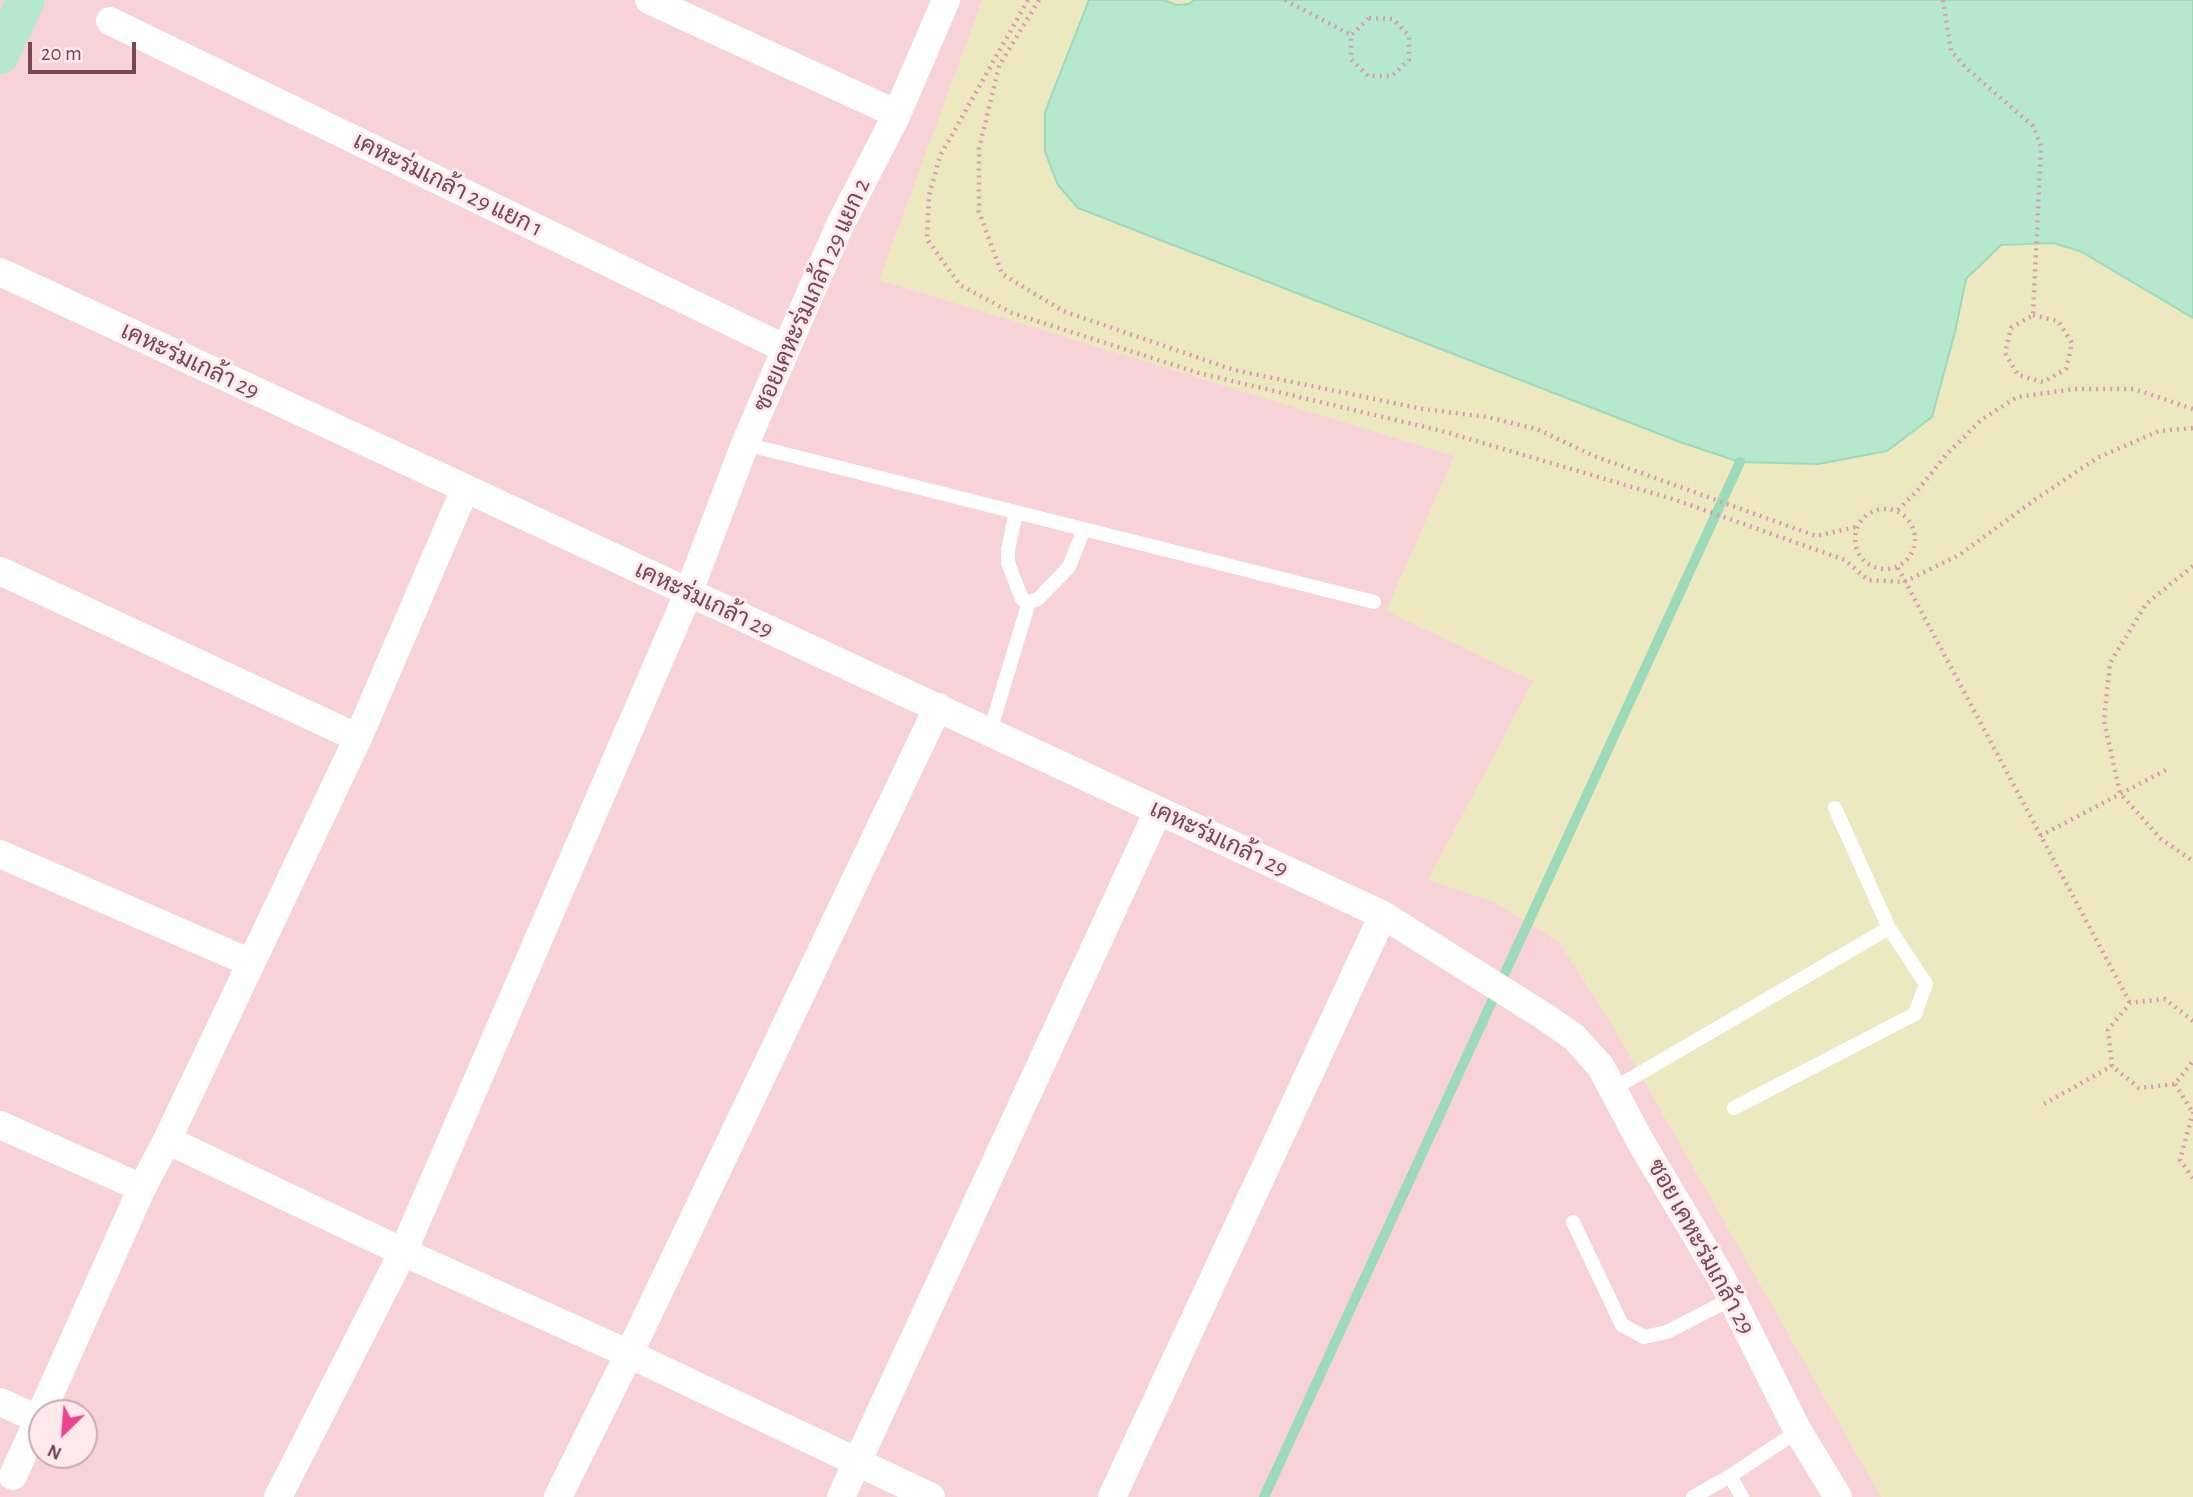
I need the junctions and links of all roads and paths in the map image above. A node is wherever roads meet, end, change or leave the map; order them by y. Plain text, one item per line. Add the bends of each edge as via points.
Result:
1 (649, 0) edge
2 (946, 0) edge
3 (1028, 0) edge
4 (1039, 0) edge
5 (1285, 0) edge
6 (1943, 0) edge
7 (110, 21) dead end
8 (1351, 35) junction
9 (897, 114) junction
10 (0, 272) edge
11 (2033, 315) junction
12 (786, 349) junction
13 (2043, 382) junction
14 (2045, 393) junction
15 (2193, 409) edge
16 (2193, 428) edge
17 (745, 444) junction
18 (465, 489) junction
19 (1898, 510) junction
20 (1016, 512) junction
21 (1856, 527) junction
22 (1084, 529) junction
23 (2193, 566) edge
24 (1898, 568) junction
25 (0, 571) edge
26 (1904, 582) junction
27 (688, 594) junction
28 (1028, 602) junction
29 (1374, 602) dead end
30 (938, 707) junction
31 (990, 731) junction
32 (358, 738) junction
33 (2166, 770) dead end
34 (2120, 793) junction
35 (1835, 808) dead end
36 (1158, 811) junction
37 (2040, 836) junction
38 (0, 853) edge
39 (2193, 860) edge
40 (1383, 915) junction
41 (1889, 928) junction
42 (251, 963) junction
43 (2130, 1003) junction
44 (1542, 1015) joint
45 (2193, 1021) edge
46 (2193, 1061) edge
47 (2112, 1066) junction
48 (2175, 1084) junction
49 (1613, 1089) junction
50 (2044, 1104) dead end
51 (1734, 1108) dead end
52 (2193, 1112) edge
53 (0, 1125) edge
54 (167, 1140) junction
55 (2193, 1178) edge
56 (142, 1188) junction
57 (1573, 1222) dead end
58 (403, 1252) junction
59 (1733, 1298) junction
60 (629, 1354) junction
61 (47, 1399) edge
62 (0, 1402) edge
63 (28, 1415) edge
64 (1798, 1431) junction
65 (28, 1442) edge
66 (857, 1462) junction
67 (13, 1476) dead end
68 (1730, 1476) junction
69 (278, 1497) edge
70 (558, 1497) edge
71 (841, 1497) edge
72 (932, 1497) edge
73 (1112, 1497) edge
74 (1693, 1497) edge
75 (1742, 1497) edge
76 (1838, 1497) edge

1 - 9 street
2 - 9 street, ซอยเคหะร่มเกล้า 29 แยก 2
3 - 26 path via 940,156 929,195 927,239 960,285 1012,313 1199,373 1442,431 1673,499 1845,560 1868,580
4 - 21 path via 999,66 979,149 979,212 1003,274 1063,311 1234,369 1538,429 1594,456 1816,536
5 - 8 path
6 - 11 path via 1951,51 2033,126 2041,146
7 - 12 street, เคหะร่มเกล้า 29 แยก 1
8 - 8 path via 1369,18 1392,19 1409,36 1409,60 1392,76 1368,76 1351,58
9 - 12 street, ซอยเคหะร่มเกล้า 29 แยก 2 via 840,225
10 - 18 street, เคหะร่มเกล้า 29
11 - 13 path via 2011,328 2005,353 2018,375
11 - 13 path via 2058,321 2072,344 2066,369
12 - 17 street, ซอยเคหะร่มเกล้า 29 แยก 2
13 - 14 path
14 - 15 path via 2075,388 2134,389
14 - 19 path via 2017,397 1981,420
16 - 26 path via 2159,431 2097,458 1959,555
17 - 20 lane
17 - 27 street, ซอยเคหะร่มเกล้า 29 แยก 2
18 - 27 street, เคหะร่มเกล้า 29
18 - 32 street
19 - 21 path via 1873,510
19 - 24 path via 1915,527 1915,551
20 - 22 lane
20 - 28 lane via 1008,563 1022,598
21 - 24 path via 1856,551 1873,568
22 - 28 lane via 1069,567 1038,599
22 - 29 lane
23 - 34 path via 2146,604 2110,663 2104,721
24 - 26 path
25 - 32 street
26 - 37 path
27 - 30 street, เคหะร่มเกล้า 29
27 - 58 street, ซอยเคหะร่มเกล้า 29 แยก 2
28 - 31 lane
30 - 31 street, เคหะร่มเกล้า 29
30 - 60 street
31 - 36 street, เคหะร่มเกล้า 29
32 - 42 street
33 - 34 path
34 - 37 path
34 - 39 path via 2161,839
35 - 41 lane
36 - 40 street, เคหะร่มเกล้า 29
36 - 66 street
37 - 43 path
38 - 42 street
40 - 44 street, เคหะร่มเกล้า 29
40 - 73 street
41 - 49 lane
41 - 51 lane via 1926,984 1915,1014
42 - 54 street
43 - 45 path via 2165,999
43 - 47 path via 2108,1030
44 - 49 street, ซอย เคหะร่มเกล้า 29 via 1574,1037 1601,1067
46 - 48 path
47 - 48 path via 2140,1088
47 - 50 path
48 - 52 path
49 - 59 street, ซอย เคหะร่มเกล้า 29
52 - 55 path via 2180,1160
53 - 56 street
54 - 56 street
54 - 58 street
56 - 61 street
57 - 59 lane via 1622,1325 1644,1337 1667,1332
58 - 60 street
58 - 69 street, ซอยเคหะร่มเกล้า 29 แยก 2
59 - 64 street, ซอย เคหะร่มเกล้า 29
60 - 66 street
60 - 70 street
62 - 63 street
64 - 68 lane
64 - 76 street, ซอย เคหะร่มเกล้า 29
65 - 67 street
66 - 71 street
66 - 72 street
68 - 74 lane
68 - 75 lane

